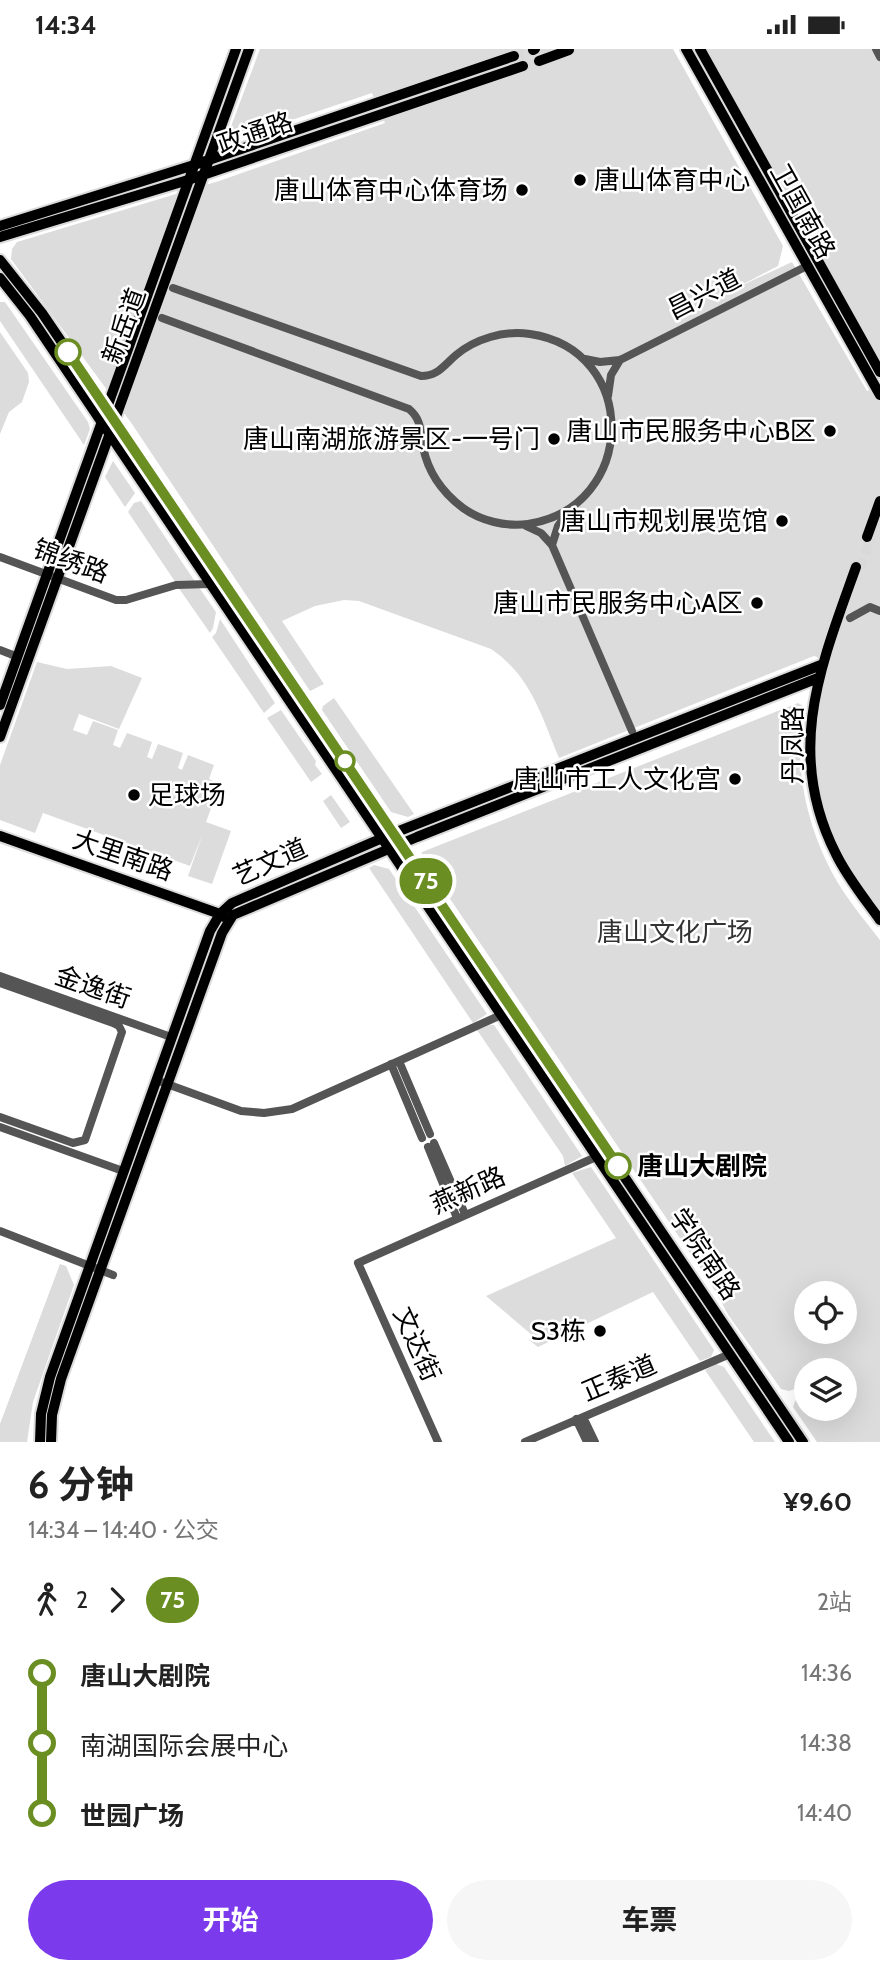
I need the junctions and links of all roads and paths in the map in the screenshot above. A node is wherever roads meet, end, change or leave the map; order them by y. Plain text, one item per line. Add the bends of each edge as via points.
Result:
1 (236, 49) edge
2 (249, 49) edge
3 (686, 49) edge
4 (700, 49) edge
5 (876, 49) edge
6 (569, 50) edge
7 (514, 56) dead end
8 (880, 57) edge
9 (539, 61) dead end
10 (523, 66) dead end
11 (359, 109) junction
12 (366, 120) junction
13 (210, 159) junction
14 (194, 165) junction
15 (203, 175) junction
16 (188, 180) junction
17 (0, 226) edge
18 (0, 237) edge
19 (0, 260) edge
20 (812, 263) junction
21 (0, 278) edge
22 (173, 288) dead end
23 (162, 318) dead end
24 (582, 358) junction
25 (620, 359) junction
26 (880, 372) edge
27 (880, 395) edge
28 (608, 398) junction
29 (107, 409) junction
30 (115, 421) junction
31 (102, 424) junction
32 (110, 435) junction
33 (880, 501) edge
34 (571, 508) junction
35 (880, 514) edge
36 (522, 524) junction
37 (552, 545) junction
38 (0, 557) edge
39 (52, 576) junction
40 (210, 584) junction
41 (880, 611) edge
42 (850, 618) dead end
43 (0, 650) edge
44 (18, 657) junction
45 (821, 665) junction
46 (818, 678) junction
47 (0, 705) edge
48 (0, 737) edge
49 (637, 738) junction
50 (394, 833) junction
51 (0, 836) edge
52 (382, 838) junction
53 (402, 844) junction
54 (390, 849) junction
55 (224, 917) junction
56 (880, 920) edge
57 (0, 976) edge
58 (0, 983) edge
59 (501, 1015) junction
60 (171, 1037) junction
61 (395, 1063) junction
62 (156, 1080) junction
63 (167, 1085) junction
64 (0, 1117) edge
65 (0, 1126) edge
66 (596, 1157) junction
67 (123, 1171) junction
68 (461, 1216) junction
69 (2, 1232) edge
70 (0, 1243) edge
71 (359, 1263) joint
72 (94, 1267) junction
73 (113, 1275) dead end
74 (730, 1354) junction
75 (580, 1418) junction
76 (40, 1442) edge
77 (51, 1442) edge
78 (438, 1442) edge
79 (525, 1442) edge
80 (587, 1442) edge
81 (594, 1442) edge
82 (789, 1442) edge
83 (803, 1442) edge

1 - 14 main road, 新岳道
2 - 13 main road, 新岳道
3 - 20 main road, 卫国南路
4 - 20 main road, 卫国南路
5 - 8 street
6 - 9 main road
7 - 11 main road, 政通路
10 - 12 main road, 政通路
11 - 12 main road
11 - 13 main road, 政通路
12 - 15 main road, 政通路
13 - 14 main road, 政通路
13 - 15 main road, 新岳道
14 - 16 main road, 新岳道
14 - 17 main road, 政通路
15 - 16 main road, 政通路
15 - 30 main road, 新岳道
16 - 18 main road, 政通路
16 - 29 main road, 新岳道
19 - 29 main road, 学院南路
20 - 25 street, 昌兴道
20 - 26 main road, 卫国南路
20 - 27 main road, 卫国南路
21 - 31 main road, 学院南路
22 - 24 street via 413,375 442,370 472,344 509,333 548,338
23 - 36 street via 402,405 414,413 421,426 428,465 450,498 483,519
24 - 25 street via 600,362
24 - 28 street
25 - 28 street via 611,376
28 - 34 street via 612,439 607,459 599,478
29 - 30 main road, 学院南路
29 - 31 main road, 新岳道
30 - 32 main road, 新岳道
30 - 50 main road, 学院南路
31 - 32 main road, 学院南路
31 - 39 main road, 新岳道
32 - 39 main road, 新岳道
32 - 40 main road, 学院南路
33 - 35 main road via 869,537
34 - 36 street
34 - 37 street
36 - 37 street
37 - 49 street
38 - 39 street, 锦绣路
39 - 40 street, 锦绣路 via 116,600 176,585
39 - 44 main road, 新岳道
39 - 48 main road, 新岳道
40 - 52 main road, 学院南路
41 - 42 street via 870,607
43 - 44 street
44 - 47 main road, 新岳道
45 - 46 main road, 丹凤路
45 - 46 main road, 丹凤路 via 858,567
45 - 49 main road, 艺文道
46 - 49 main road, 艺文道
46 - 56 main road, 丹凤路 via 810,749 818,808 836,856
49 - 50 main road, 艺文道
49 - 53 main road, 艺文道
50 - 52 main road, 艺文道
50 - 53 main road, 学院南路
51 - 55 main road, 大里南路
52 - 54 main road, 学院南路
52 - 55 main road, 艺文道 via 232,903
53 - 54 main road, 艺文道
53 - 83 main road, 学院南路
54 - 55 main road, 艺文道
54 - 59 main road, 学院南路
55 - 60 main road, 艺文道 via 210,931
55 - 63 main road, 艺文道
57 - 60 street, 金逸街
58 - 64 street via 113,1023 122,1032 82,1142 73,1143
59 - 61 street
59 - 66 main road, 学院南路
60 - 62 main road, 艺文道
61 - 63 street via 292,1109 264,1113 241,1111
61 - 68 street
62 - 63 street
62 - 67 main road, 艺文道
63 - 72 main road, 艺文道
65 - 67 street
66 - 68 street, 燕新路
66 - 74 main road, 学院南路
67 - 72 main road, 艺文道
68 - 71 street, 燕新路
69 - 70 street
69 - 72 street
71 - 78 street, 文达街
72 - 73 street
72 - 76 main road, 艺文道 via 44,1396
72 - 77 main road, 艺文道 via 56,1395
74 - 75 street, 正泰道
74 - 82 main road, 学院南路
75 - 79 street, 正泰道
75 - 80 street
75 - 81 street

